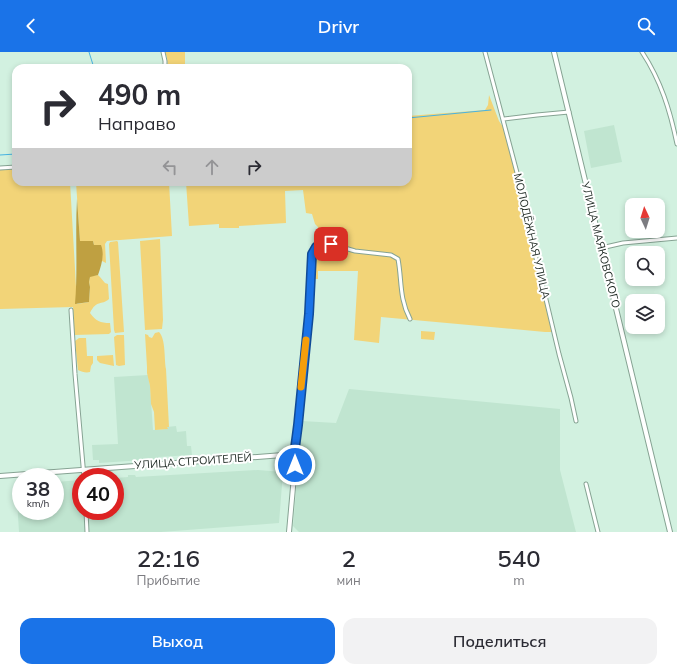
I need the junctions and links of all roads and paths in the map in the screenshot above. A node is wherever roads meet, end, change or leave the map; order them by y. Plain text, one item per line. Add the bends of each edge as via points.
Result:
1 (163, 52) edge
2 (485, 52) edge
3 (554, 52) edge
4 (642, 52) edge
5 (165, 64) edge
6 (569, 112) junction
7 (504, 119) junction
8 (677, 144) edge
9 (12, 167) edge
10 (0, 168) edge
11 (677, 238) edge
12 (601, 248) junction
13 (71, 310) dead end
14 (410, 318) dead end
15 (576, 421) dead end
16 (290, 457) junction
17 (84, 468) edge
18 (111, 468) edge
19 (72, 471) edge
20 (0, 476) edge
21 (586, 484) dead end
22 (86, 520) edge
23 (87, 532) edge
24 (289, 532) edge
25 (598, 532) edge
26 (670, 532) edge

1 - 5 street
2 - 7 street, МОЛОДЁЖНАЯ УЛИЦА
3 - 6 street, УЛИЦА МАЯКОВСКОГО
4 - 8 street via 661,88
6 - 7 street
6 - 12 street, УЛИЦА МАЯКОВСКОГО
7 - 15 street, МОЛОДЁЖНАЯ УЛИЦА
9 - 10 street
11 - 12 street via 623,243
12 - 26 street, УЛИЦА МАЯКОВСКОГО
13 - 17 street
14 - 16 street via 402,295 398,259 391,255 355,251 331,244 316,247 312,254 309,314 297,433 295,448
16 - 18 street, УЛИЦА СТРОИТЕЛЕЙ via 283,455
16 - 24 street via 295,465
19 - 20 street, УЛИЦА СТРОИТЕЛЕЙ
21 - 25 street
22 - 23 street

